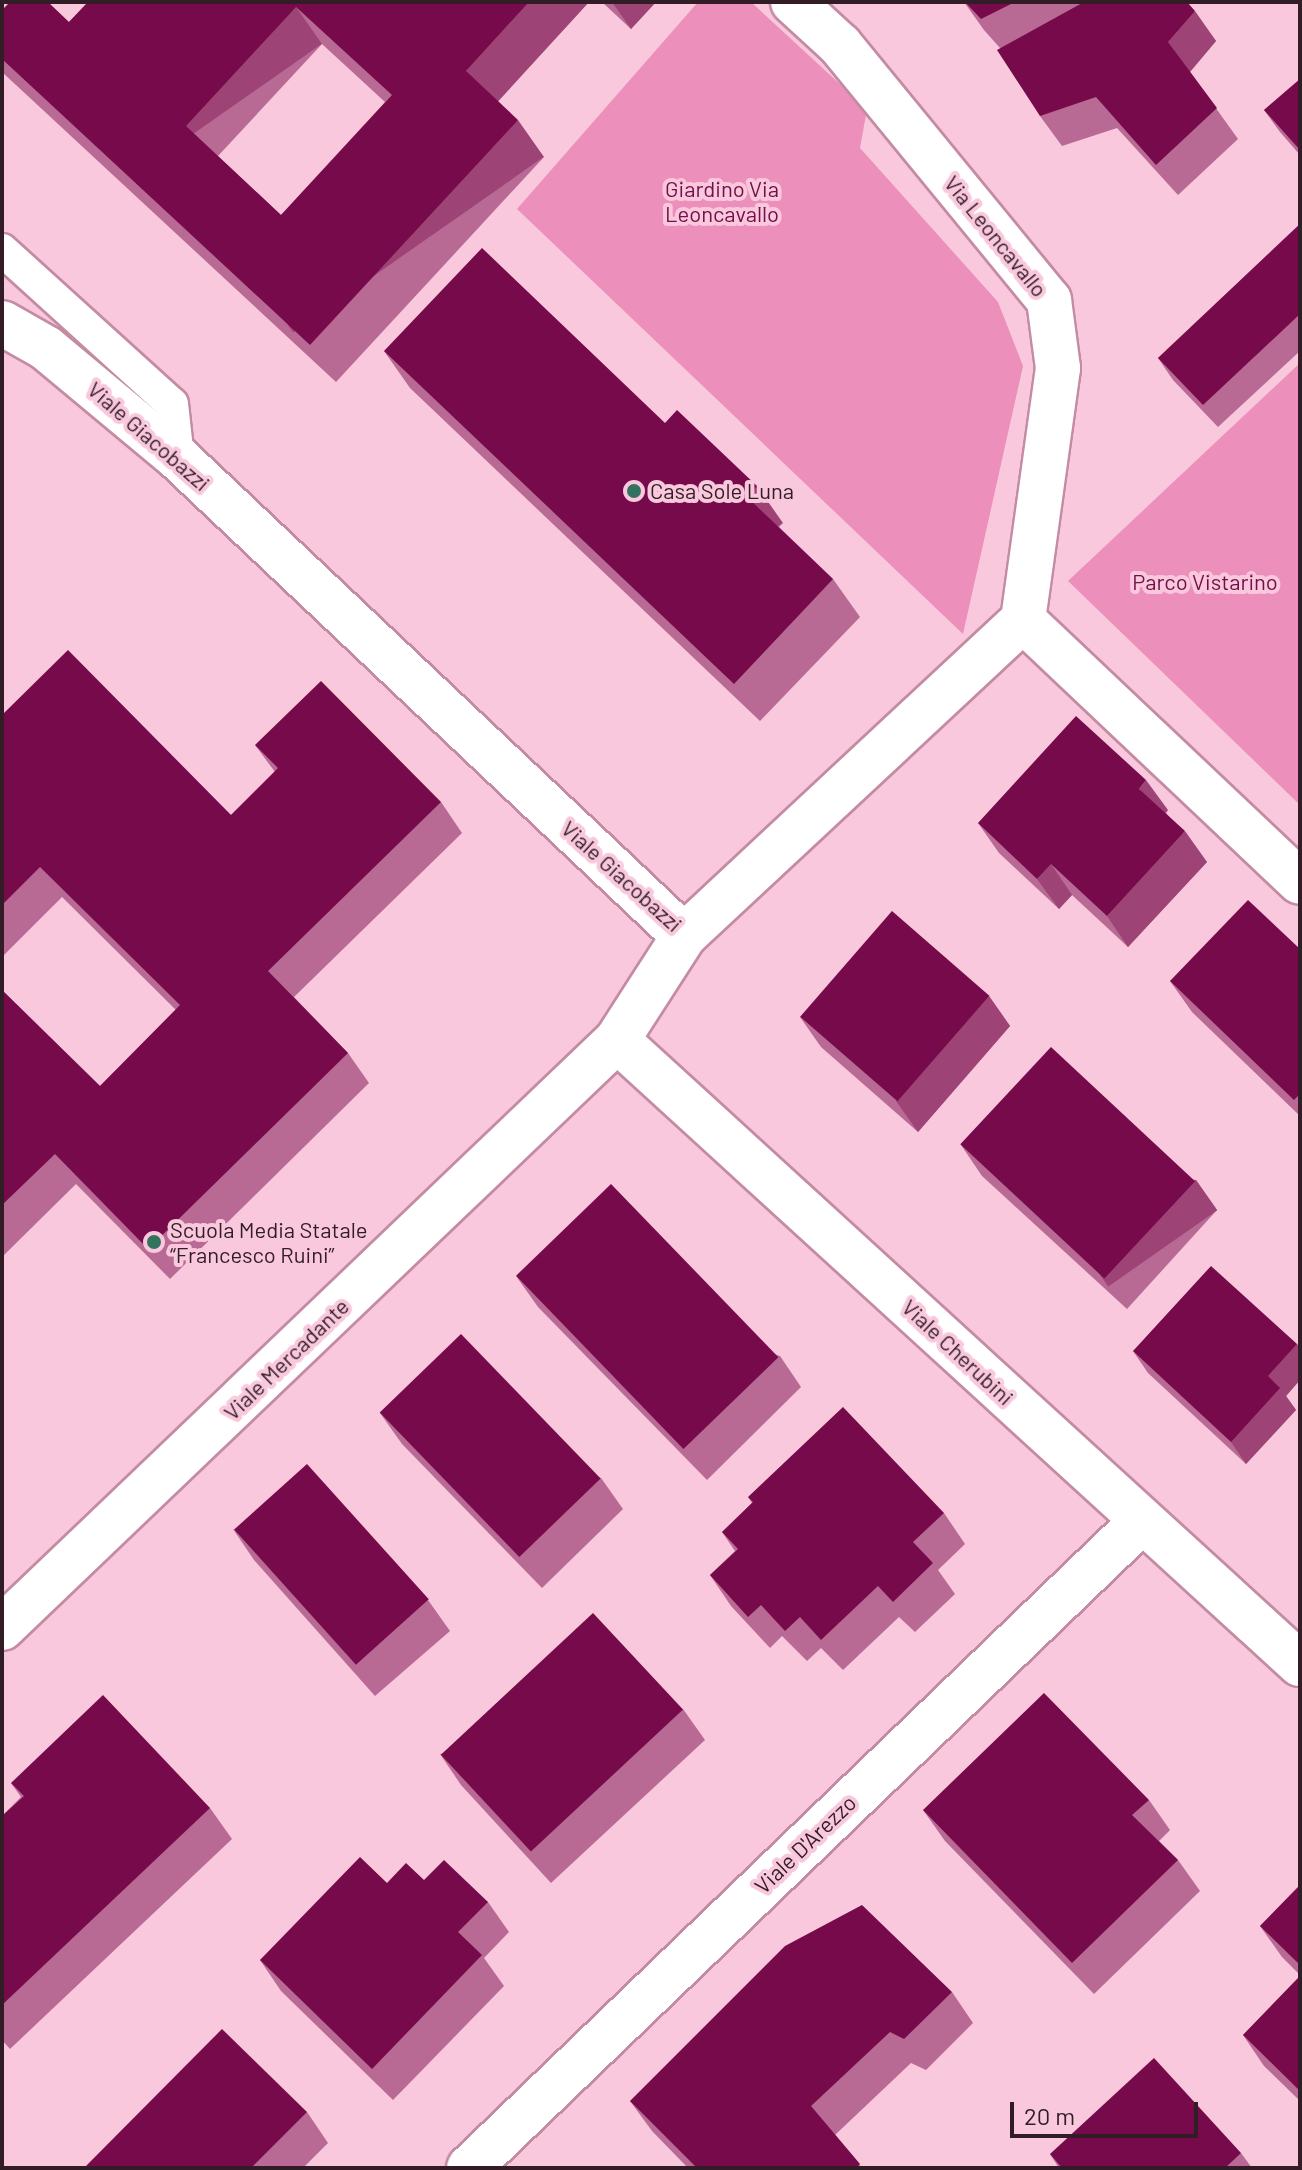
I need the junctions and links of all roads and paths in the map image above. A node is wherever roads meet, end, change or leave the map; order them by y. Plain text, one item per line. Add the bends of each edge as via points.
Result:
1 (793, 2) edge
2 (2, 250) edge
3 (2, 323) edge
4 (178, 458) junction
5 (1023, 620) junction
6 (1300, 882) edge
7 (684, 936) junction
8 (617, 1040) junction
9 (1142, 1521) junction
10 (2, 1628) edge
11 (1300, 1664) edge
12 (469, 2168) edge

1 - 5 street, Via Leoncavallo via 840,45 1049,300 1058,368
2 - 4 lane via 172,404
3 - 4 street, Viale Giacobazzi via 46,348
4 - 7 street, Viale Giacobazzi
5 - 6 street
5 - 7 street, Viale Giacobazzi
7 - 8 street, Viale Mercadante
8 - 9 street, Viale Cherubini
8 - 10 street, Viale Mercadante
9 - 11 street, Viale Cherubini
9 - 12 street, Viale D'Arezzo

